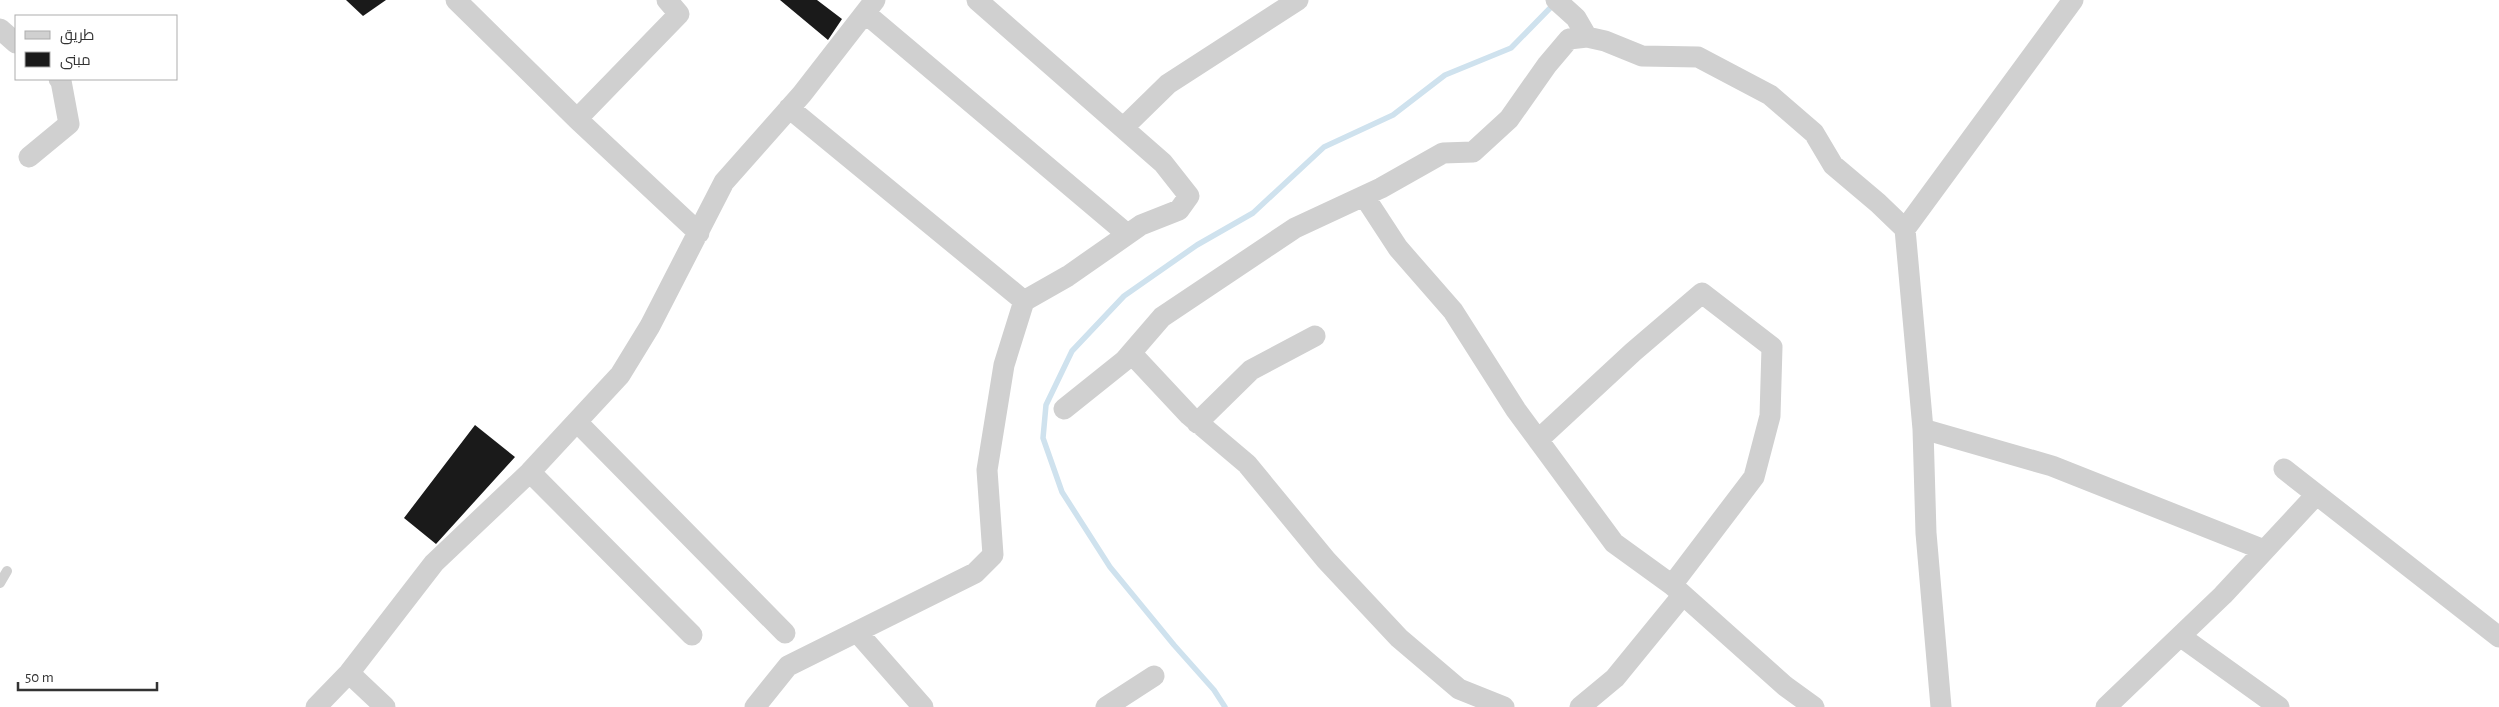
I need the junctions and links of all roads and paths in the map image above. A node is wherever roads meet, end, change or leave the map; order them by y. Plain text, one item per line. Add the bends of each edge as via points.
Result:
1 (456, 0) edge
2 (977, 0) edge
3 (1298, 0) edge
4 (1556, 0) edge
5 (2072, 0) edge
6 (678, 4) edge
7 (870, 6) edge
8 (0, 29) edge
9 (1587, 37) junction
10 (15, 42) edge
11 (60, 80) edge
12 (789, 108) junction
13 (578, 119) junction
14 (1123, 128) junction
15 (29, 157) dead end
16 (1364, 196) junction
17 (1905, 229) junction
18 (699, 233) junction
19 (1127, 234) junction
20 (1024, 302) junction
21 (1315, 336) dead end
22 (1131, 353) junction
23 (1064, 409) dead end
24 (577, 422) junction
25 (1197, 423) junction
26 (1922, 429) junction
27 (1538, 440) junction
28 (2284, 469) dead end
29 (530, 472) junction
30 (2316, 495) junction
31 (2264, 550) junction
32 (7, 571) dead end
33 (0, 582) edge
34 (1677, 591) junction
35 (858, 632) junction
36 (785, 633) dead end
37 (692, 635) dead end
38 (2180, 636) junction
39 (2499, 637) edge
40 (348, 673) junction
41 (1154, 676) dead end
42 (316, 707) edge
43 (385, 707) edge
44 (755, 707) edge
45 (923, 707) edge
46 (1106, 707) edge
47 (1504, 707) edge
48 (1580, 707) edge
49 (1814, 707) edge
50 (1941, 707) edge
51 (2106, 707) edge
52 (2279, 707) edge

1 - 13 street
2 - 14 street
3 - 14 street via 1168,84
4 - 9 street via 1576,18
5 - 17 street
6 - 13 street
7 - 12 street
7 - 19 street
8 - 10 street
9 - 16 street via 1569,39 1509,119 1473,152 1443,152
9 - 17 street via 1642,56 1698,57 1770,94 1814,133 1833,165
11 - 15 street via 69,124
12 - 18 street via 724,182
12 - 20 street
13 - 18 street
14 - 19 street via 1163,163 1189,196 1179,210
16 - 22 street via 1295,228 1215,280 1162,317
16 - 27 street via 1398,248 1453,311
17 - 26 street
18 - 24 street via 620,375
19 - 20 street via 1068,276
20 - 35 street via 1004,366 987,470 993,555 975,573
21 - 25 street via 1251,370
22 - 23 street
22 - 25 street
24 - 29 street
24 - 36 street
25 - 47 street via 1247,464 1326,560 1399,638 1459,690
26 - 31 street via 2052,466
26 - 50 street via 1926,533
27 - 34 street via 1614,542
27 - 34 street via 1702,293 1772,347 1770,416 1754,477
28 - 30 street
29 - 37 street
29 - 40 street via 434,563
30 - 31 street
30 - 39 street
31 - 38 street
32 - 33 lane
34 - 48 street via 1615,678
34 - 49 street via 1785,686
35 - 44 street via 788,666
35 - 45 street
38 - 51 street
38 - 52 street
40 - 42 street
40 - 43 street
41 - 46 street

